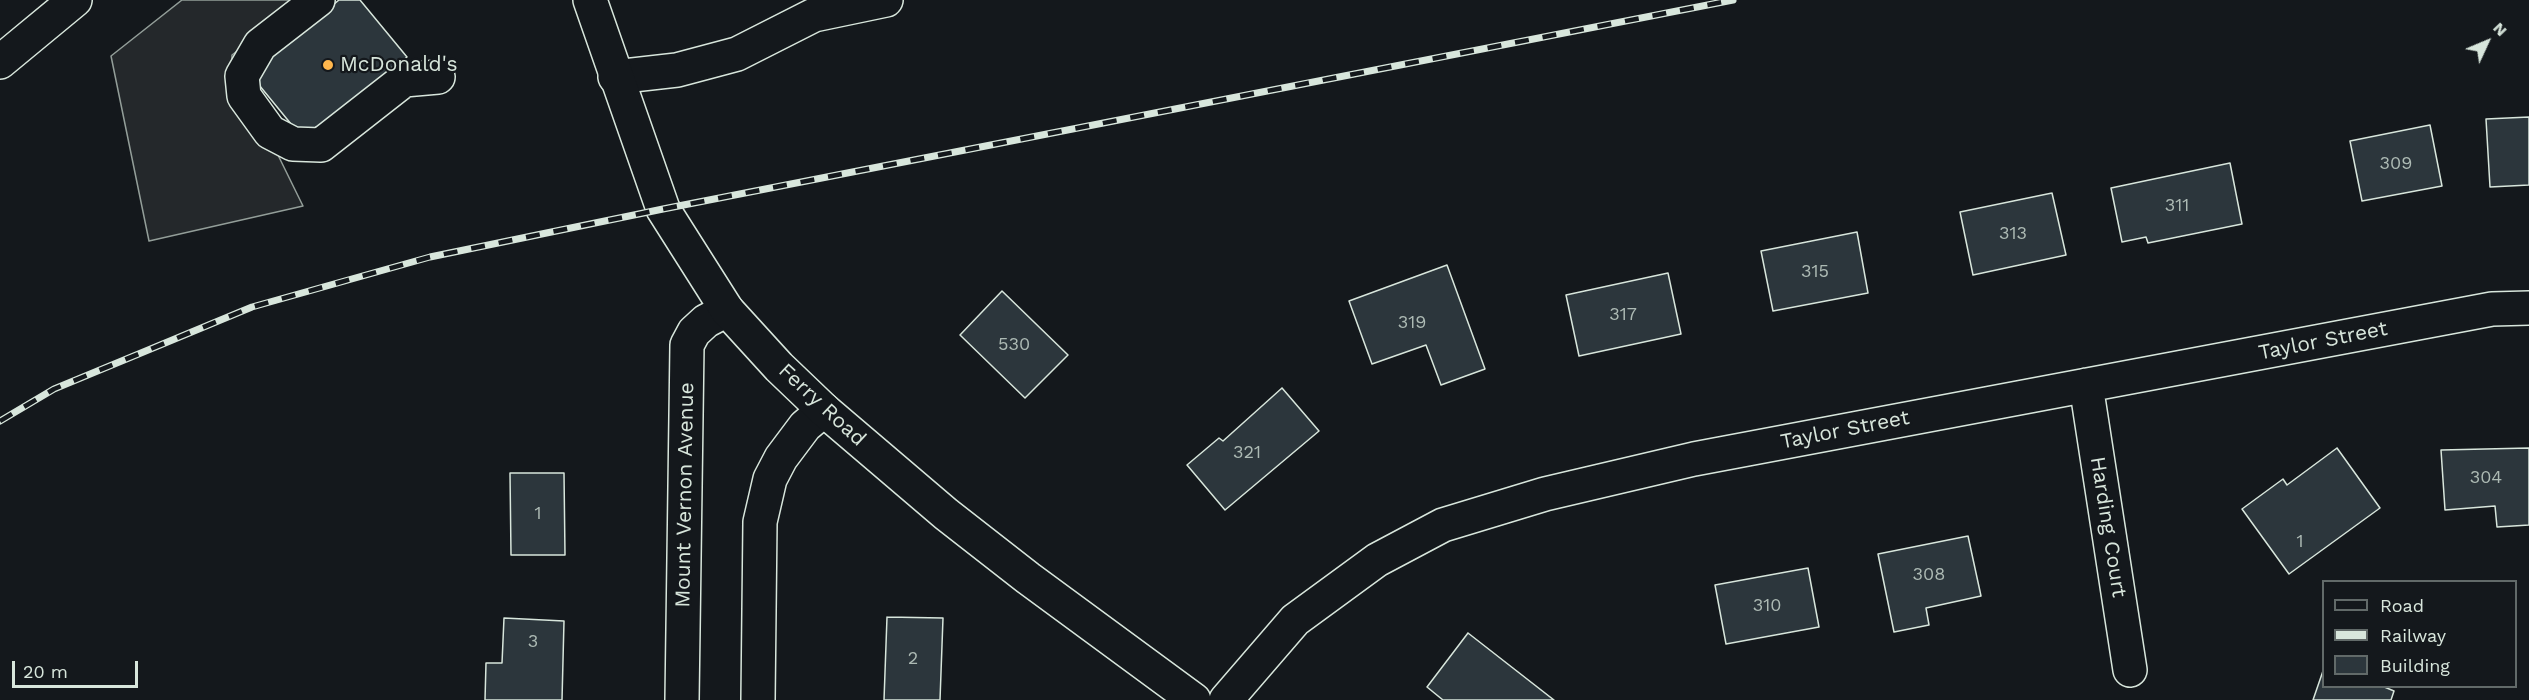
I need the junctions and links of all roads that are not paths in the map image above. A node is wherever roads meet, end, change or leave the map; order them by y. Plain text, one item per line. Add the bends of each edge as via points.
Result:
1 (75, 0) edge
2 (318, 0) edge
3 (590, 0) edge
4 (886, 0) edge
5 (823, 8) edge
6 (0, 62) edge
7 (438, 77) dead end
8 (615, 77) junction
9 (2529, 308) edge
10 (727, 310) junction
11 (2086, 385) junction
12 (824, 410) junction
13 (2130, 670) dead end
14 (682, 700) edge
15 (758, 700) edge
16 (1194, 700) edge
17 (1226, 700) edge

1 - 6 street
2 - 7 street via 260,45 242,76 244,96 270,132 293,144 321,145 404,80
3 - 8 street, Ferry Road
4 - 5 street
5 - 8 street via 737,54 677,70
8 - 10 street, Ferry Road via 663,208
9 - 11 street, Taylor Street via 2492,309
10 - 12 street, Ferry Road
10 - 14 street, Mount Vernon Avenue via 706,321 687,345
11 - 13 street, Harding Court
11 - 17 street, Taylor Street via 1695,459 1545,494 1443,525 1377,560 1313,604 1274,642
12 - 15 street via 805,426 781,458 770,479 760,522
12 - 16 street, Ferry Road via 946,514

